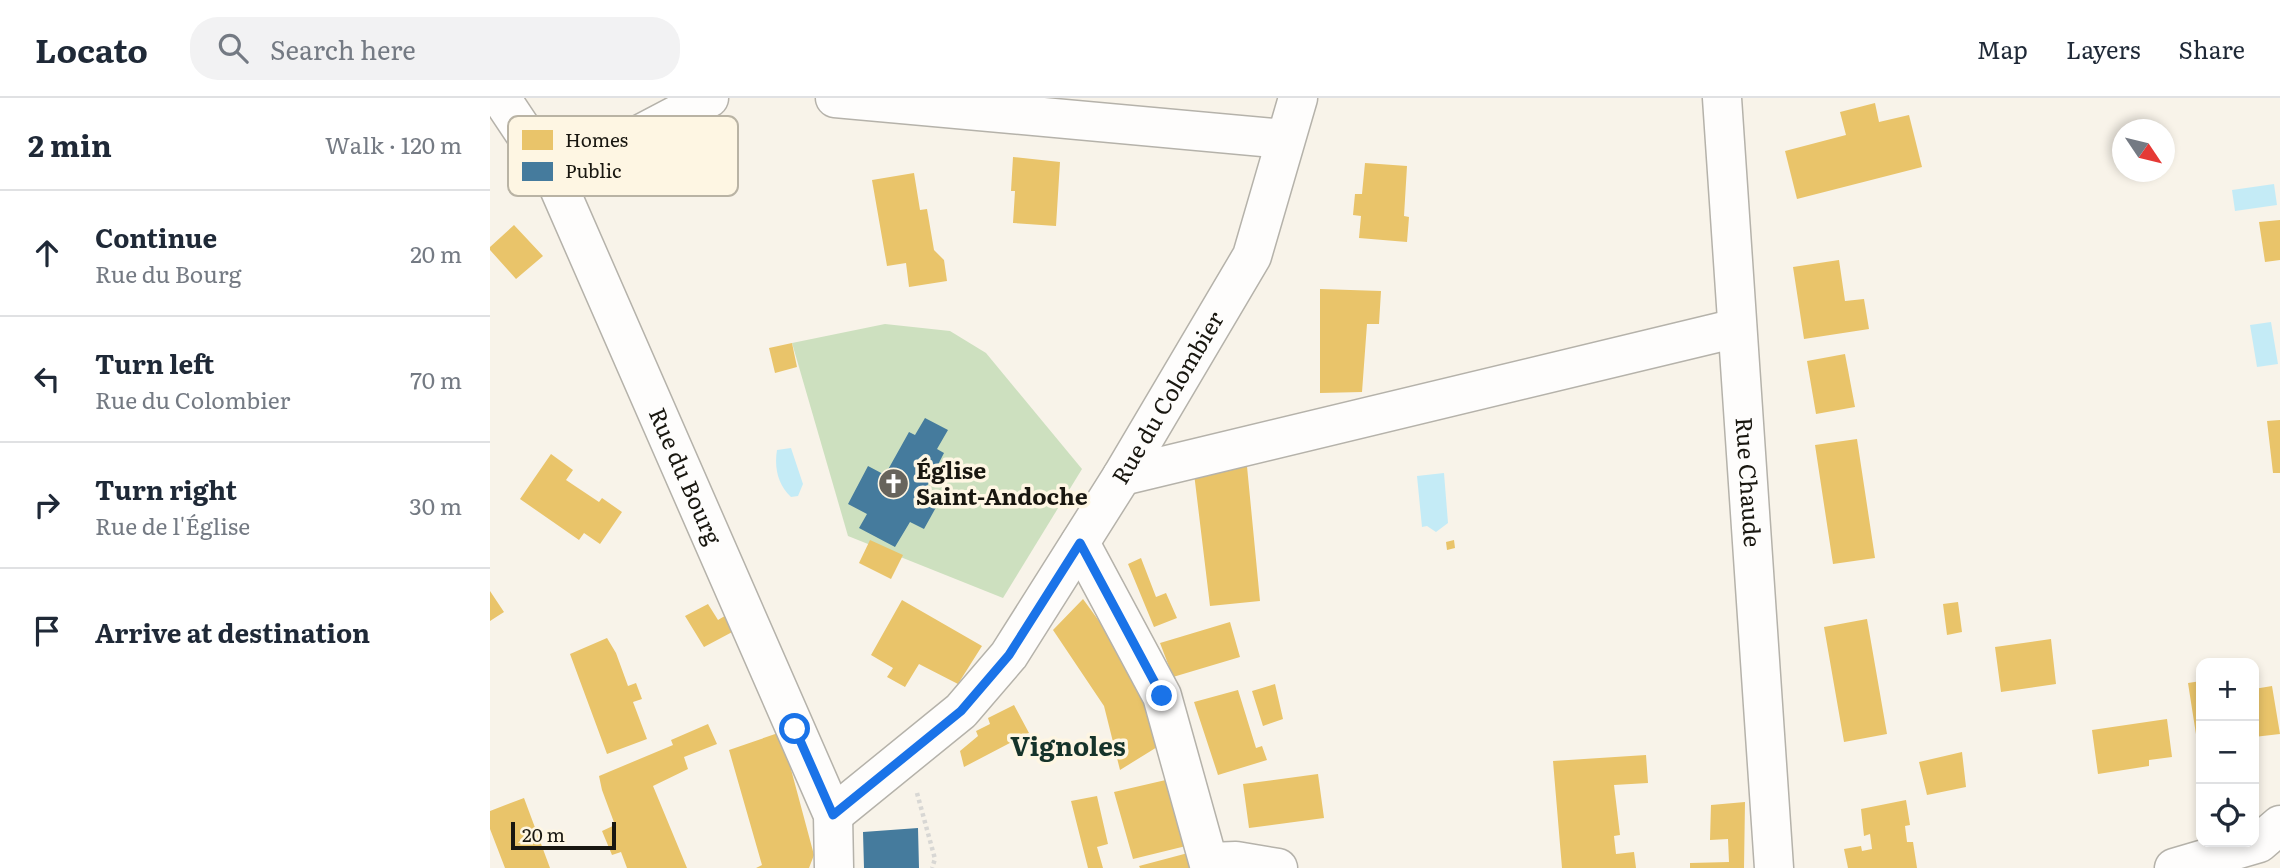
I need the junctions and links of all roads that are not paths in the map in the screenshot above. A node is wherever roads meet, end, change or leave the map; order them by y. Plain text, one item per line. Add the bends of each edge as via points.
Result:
1 (501, 98) edge
2 (709, 98) edge
3 (835, 98) edge
4 (1298, 98) edge
5 (1722, 98) edge
6 (513, 116) edge
7 (675, 116) edge
8 (1285, 139) junction
9 (562, 196) edge
10 (1738, 328) junction
11 (1122, 476) junction
12 (1080, 543) junction
13 (833, 815) junction
14 (2280, 825) edge
15 (1210, 865) edge
16 (834, 868) edge
17 (1278, 868) edge
18 (1774, 868) edge
19 (2174, 868) edge

1 - 6 street, Rue du Bourg
2 - 7 street
3 - 8 street
4 - 8 street, Rue du Colombier
5 - 10 street, Rue Chaude
8 - 11 street, Rue du Colombier via 1252,256
9 - 13 street, Rue du Bourg
10 - 11 street
10 - 18 street, Rue Chaude
11 - 12 street, Rue du Colombier
12 - 13 street, Rue du Colombier via 1009,655 961,711
12 - 15 street via 1162,696
13 - 16 street, Rue du Bourg
14 - 19 street via 2259,843
15 - 17 street via 1236,861

